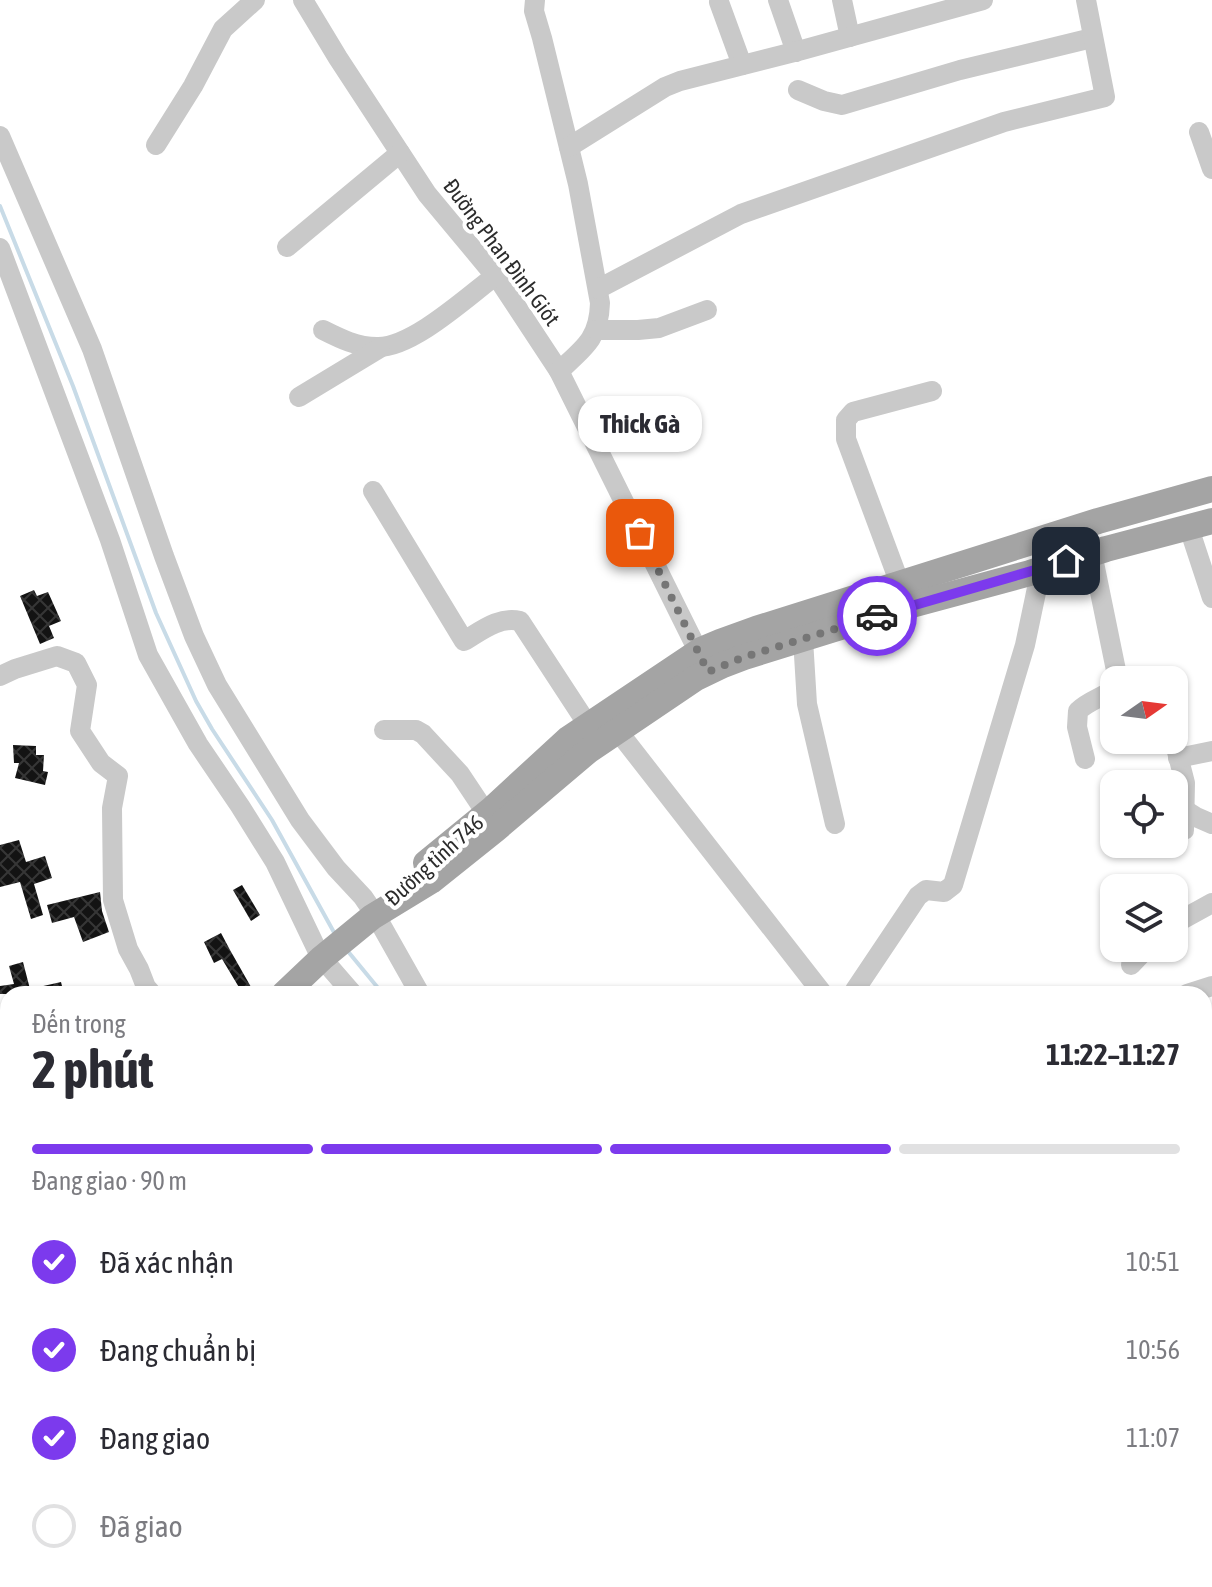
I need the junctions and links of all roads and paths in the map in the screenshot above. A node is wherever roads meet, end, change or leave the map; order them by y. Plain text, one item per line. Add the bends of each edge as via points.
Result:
1 (255, 0) edge
2 (303, 0) edge
3 (535, 0) edge
4 (778, 0) edge
5 (842, 0) edge
6 (983, 0) edge
7 (1086, 0) edge
8 (719, 2) edge
9 (850, 37) junction
10 (1092, 38) junction
11 (796, 52) junction
12 (742, 65) junction
13 (798, 90) dead end
14 (1199, 132) dead end
15 (0, 136) edge
16 (156, 145) dead end
17 (569, 147) junction
18 (400, 153) junction
19 (1212, 169) edge
20 (287, 247) dead end
21 (0, 248) edge
22 (495, 276) junction
23 (598, 289) junction
24 (707, 310) dead end
25 (323, 330) dead end
26 (596, 330) junction
27 (380, 348) junction
28 (559, 371) junction
29 (932, 391) dead end
30 (299, 397) dead end
31 (1212, 489) edge
32 (373, 491) dead end
33 (1200, 525) edge
34 (1092, 553) junction
35 (1041, 569) junction
36 (900, 584) junction
37 (1212, 598) edge
38 (803, 639) junction
39 (703, 662) junction
40 (1115, 666) edge
41 (0, 676) edge
42 (1100, 698) edge
43 (588, 725) junction
44 (384, 730) dead end
45 (617, 730) junction
46 (1188, 750) edge
47 (1212, 751) edge
48 (1085, 759) dead end
49 (1188, 812) edge
50 (486, 813) junction
51 (835, 824) dead end
52 (1212, 824) edge
53 (1212, 903) edge
54 (375, 915) junction
55 (1188, 916) edge
56 (322, 958) junction
57 (1134, 962) edge
58 (1131, 965) dead end
59 (146, 986) edge
60 (292, 986) edge
61 (346, 986) edge
62 (415, 986) edge
63 (817, 986) edge
64 (858, 986) edge

1 - 16 street via 223,29
2 - 18 street, Đường Phan Đình Giót
3 - 17 street
4 - 11 street
5 - 9 street
6 - 9 street
7 - 10 street
8 - 12 street
9 - 11 street
10 - 13 street via 842,105
10 - 23 street via 1105,97 1004,122 741,214
11 - 12 street
12 - 17 street via 665,87
14 - 19 street
15 - 54 street via 92,349 164,556 217,685 300,820
17 - 23 street
18 - 20 street
18 - 22 street, Đường Phan Đình Giót
21 - 56 street via 148,655 275,862
22 - 27 street via 426,329
22 - 28 street, Đường Phan Đình Giót
23 - 26 street
24 - 26 street via 659,328
25 - 27 street via 351,344
26 - 28 street
27 - 30 street
28 - 39 street, Đường Phan Đình Giót
29 - 36 street via 853,412 846,420 846,439
31 - 36 main road, Đường tỉnh 746
32 - 43 street via 464,641 496,623 520,621
33 - 34 main road, Đường tỉnh 746
33 - 37 street
34 - 35 main road, Đường tỉnh 746
34 - 40 street
35 - 38 main road, Đường tỉnh 746
35 - 64 street via 1025,645 953,885 918,896
36 - 39 main road, Đường tỉnh 746 via 720,642
38 - 39 main road, Đường tỉnh 746 via 734,661
38 - 51 street via 807,704
39 - 43 main road, Đường tỉnh 746
39 - 45 main road, Đường tỉnh 746
41 - 59 street via 57,656 76,663 87,685 80,731 101,763 118,776 112,808 113,900
42 - 48 street via 1078,711
43 - 50 main road, Đường tỉnh 746
44 - 50 street via 423,734
45 - 54 main road, Đường tỉnh 746 via 431,881
45 - 63 street
46 - 47 street
49 - 52 street
50 - 54 main road, Đường tỉnh 746 via 420,867
53 - 55 street
54 - 56 main road
54 - 62 street
56 - 60 main road
56 - 61 street
57 - 58 street

